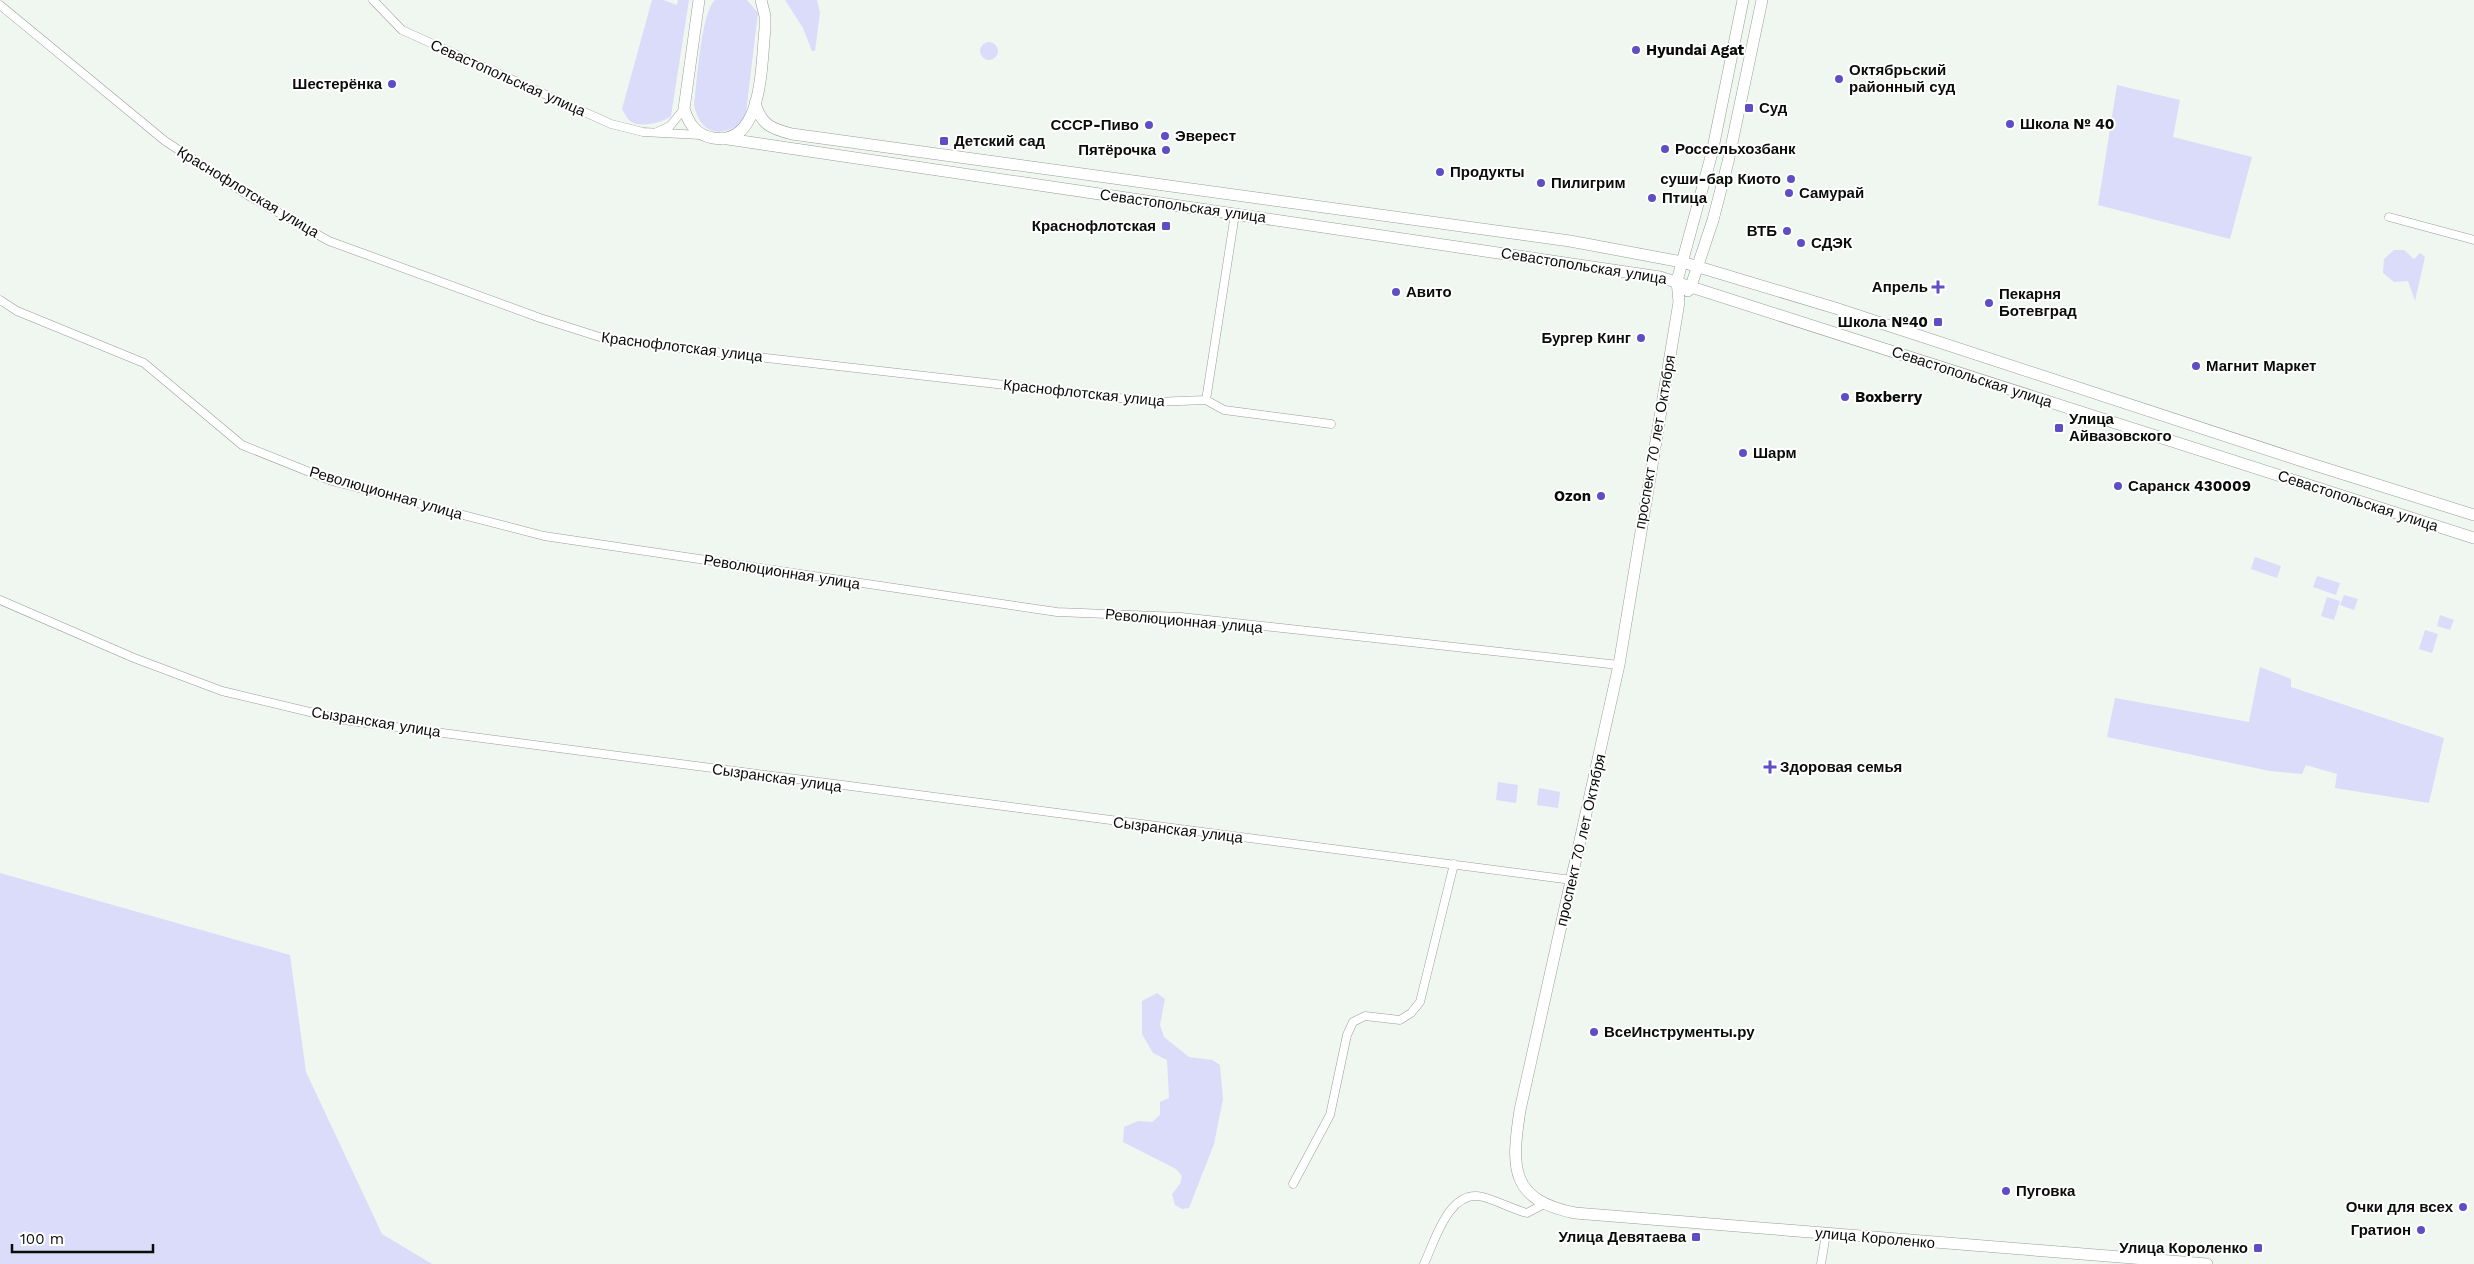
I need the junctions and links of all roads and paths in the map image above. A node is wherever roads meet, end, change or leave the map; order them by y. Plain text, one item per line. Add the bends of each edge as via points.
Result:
1 (374, 0) edge
2 (1744, 0) edge
3 (1762, 0) edge
4 (761, 2) edge
5 (699, 4) edge
6 (0, 5) edge
7 (1759, 14) junction
8 (1740, 15) junction
9 (755, 103) junction
10 (684, 109) junction
11 (655, 132) junction
12 (703, 135) junction
13 (721, 138) junction
14 (1238, 196) junction
15 (1235, 214) junction
16 (2389, 217) dead end
17 (1449, 226) junction
18 (1499, 232) junction
19 (2474, 240) edge
20 (1446, 244) junction
21 (1497, 252) junction
22 (1682, 262) junction
23 (1698, 267) junction
24 (1677, 281) junction
25 (1691, 286) junction
26 (0, 300) edge
27 (1679, 302) junction
28 (1206, 400) junction
29 (1331, 424) dead end
30 (2474, 515) edge
31 (2474, 538) edge
32 (0, 600) edge
33 (1619, 665) junction
34 (1454, 864) junction
35 (1572, 880) junction
36 (1293, 1184) dead end
37 (1544, 1204) junction
38 (1826, 1234) junction
39 (2182, 1263) edge
40 (1424, 1264) edge
41 (1821, 1264) edge
42 (2207, 1264) edge

1 - 11 street, Севастопольская улица via 402,30 611,124
2 - 8 street, проспект 70 лет Октября
3 - 7 street, проспект 70 лет Октября
4 - 9 street via 765,29
5 - 10 street
6 - 28 street, Краснофлотская улица via 165,141 249,196 329,241 608,340 1154,402
7 - 8 street
7 - 23 street, проспект 70 лет Октября via 1728,162
8 - 22 street, проспект 70 лет Октября via 1712,153
9 - 13 street via 746,127 739,133
9 - 14 street, Севастопольская улица via 764,124 792,134
10 - 11 street via 670,126
10 - 12 street via 688,122
11 - 12 street, Севастопольская улица
12 - 13 street, Севастопольская улица
13 - 15 street, Севастопольская улица
14 - 15 street
14 - 17 street, Севастопольская улица
15 - 20 street, Севастопольская улица
15 - 28 street
16 - 19 street
17 - 18 street, Севастопольская улица
17 - 20 street
18 - 21 street
18 - 22 street, Севастопольская улица
20 - 21 street, Севастопольская улица
21 - 24 street, Севастопольская улица
22 - 23 street, Севастопольская улица
22 - 24 street, проспект 70 лет Октября
23 - 25 street, проспект 70 лет Октября
23 - 30 street, Севастопольская улица via 1835,308
24 - 25 street, Севастопольская улица
24 - 27 street, проспект 70 лет Октября
25 - 27 street, проспект 70 лет Октября
25 - 31 street, Севастопольская улица
26 - 33 street, Революционная улица via 17,311 144,362 242,445 332,481 544,536 1057,612 1181,617
27 - 33 street, проспект 70 лет Октября
28 - 29 street, Краснофлотская улица via 1224,410
32 - 34 street, Сызранская улица via 134,658 222,691 343,720 933,799
33 - 35 street, проспект 70 лет Октября
34 - 35 street, Сызранская улица
34 - 36 street via 1420,1002 1400,1020 1366,1016 1353,1022 1347,1035 1330,1115
35 - 37 street, проспект 70 лет Октября via 1515,1141 1515,1165 1522,1184
37 - 38 street, улица Короленко via 1575,1213
37 - 40 street via 1527,1213 1481,1196 1465,1197 1455,1204 1445,1220
38 - 39 street, улица Короленко
38 - 41 street
39 - 42 street, улица Короленко

